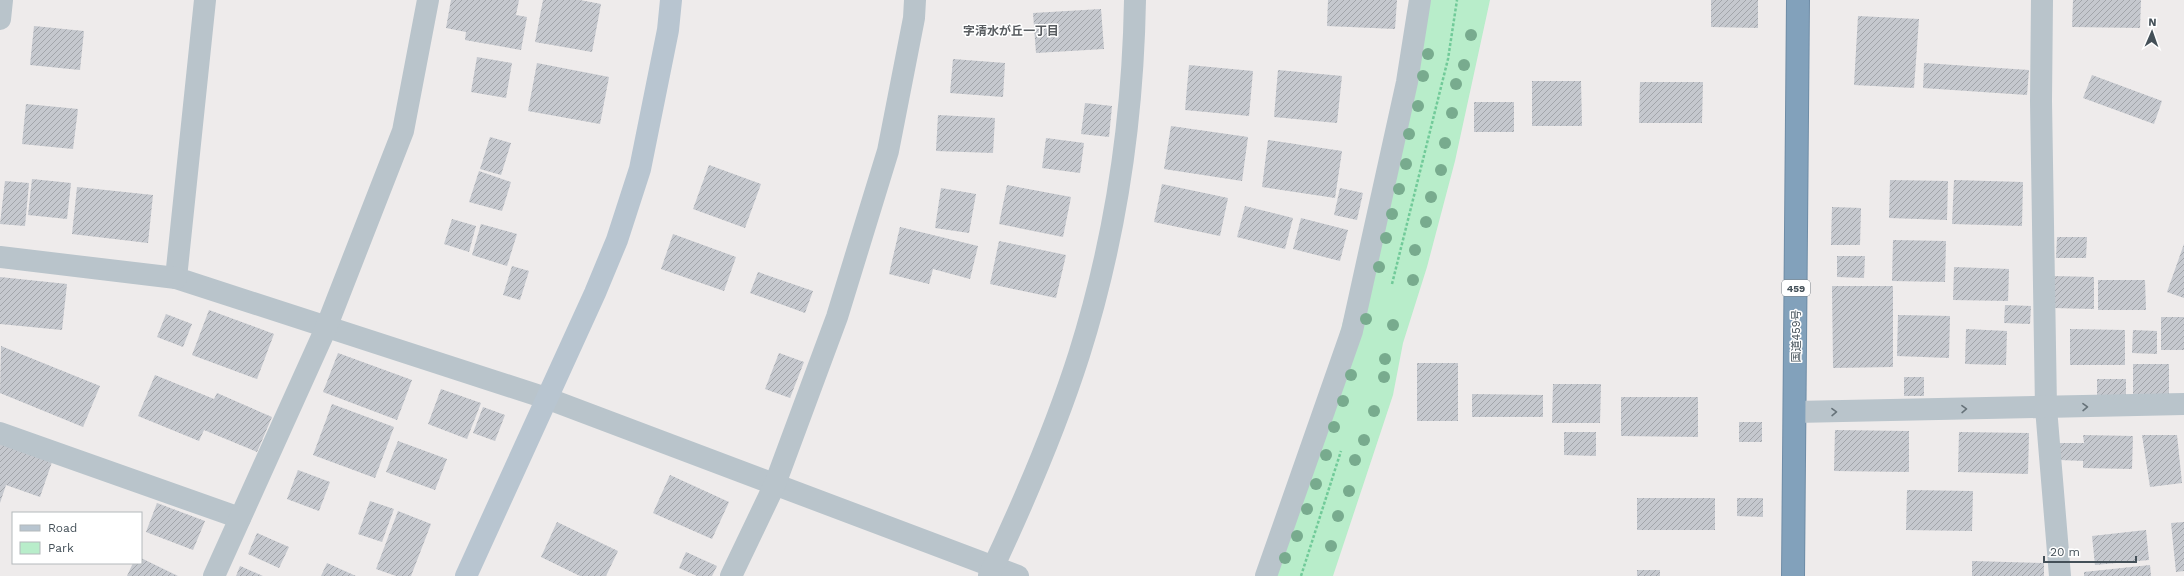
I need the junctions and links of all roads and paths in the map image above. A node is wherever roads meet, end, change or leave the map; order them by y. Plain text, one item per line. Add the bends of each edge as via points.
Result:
1 (2, 0) edge
2 (205, 0) edge
3 (428, 0) edge
4 (671, 0) edge
5 (915, 0) edge
6 (1135, 0) edge
7 (1420, 0) edge
8 (1798, 0) edge
9 (2042, 0) edge
10 (0, 19) edge
11 (0, 257) edge
12 (176, 278) junction
13 (326, 328) junction
14 (546, 398) junction
15 (2184, 404) edge
16 (2046, 408) junction
17 (1795, 412) junction
18 (0, 433) edge
19 (775, 484) junction
20 (240, 518) junction
21 (991, 572) edge
22 (214, 576) edge
23 (466, 576) edge
24 (732, 576) edge
25 (1018, 576) edge
26 (1266, 576) edge
27 (1793, 576) edge
28 (2060, 576) edge

1 - 10 street
2 - 12 street
3 - 13 street via 403,131
4 - 14 street via 668,30 635,183 617,240
5 - 19 street via 914,18 888,151 837,317
6 - 21 street via 1130,99 1119,182 1101,274 1079,354 1048,442
7 - 26 street via 1407,82 1352,331
8 - 17 highway, 国道459号 / 459
9 - 16 street
11 - 12 street
12 - 13 street
13 - 14 street
13 - 20 street
14 - 19 street
14 - 23 street
16 -> 15 street
17 -> 16 street
16 - 28 street
17 - 27 highway, 国道459号 / 459
18 - 20 street
19 - 21 street
19 - 24 street
20 - 22 street
21 - 25 street

